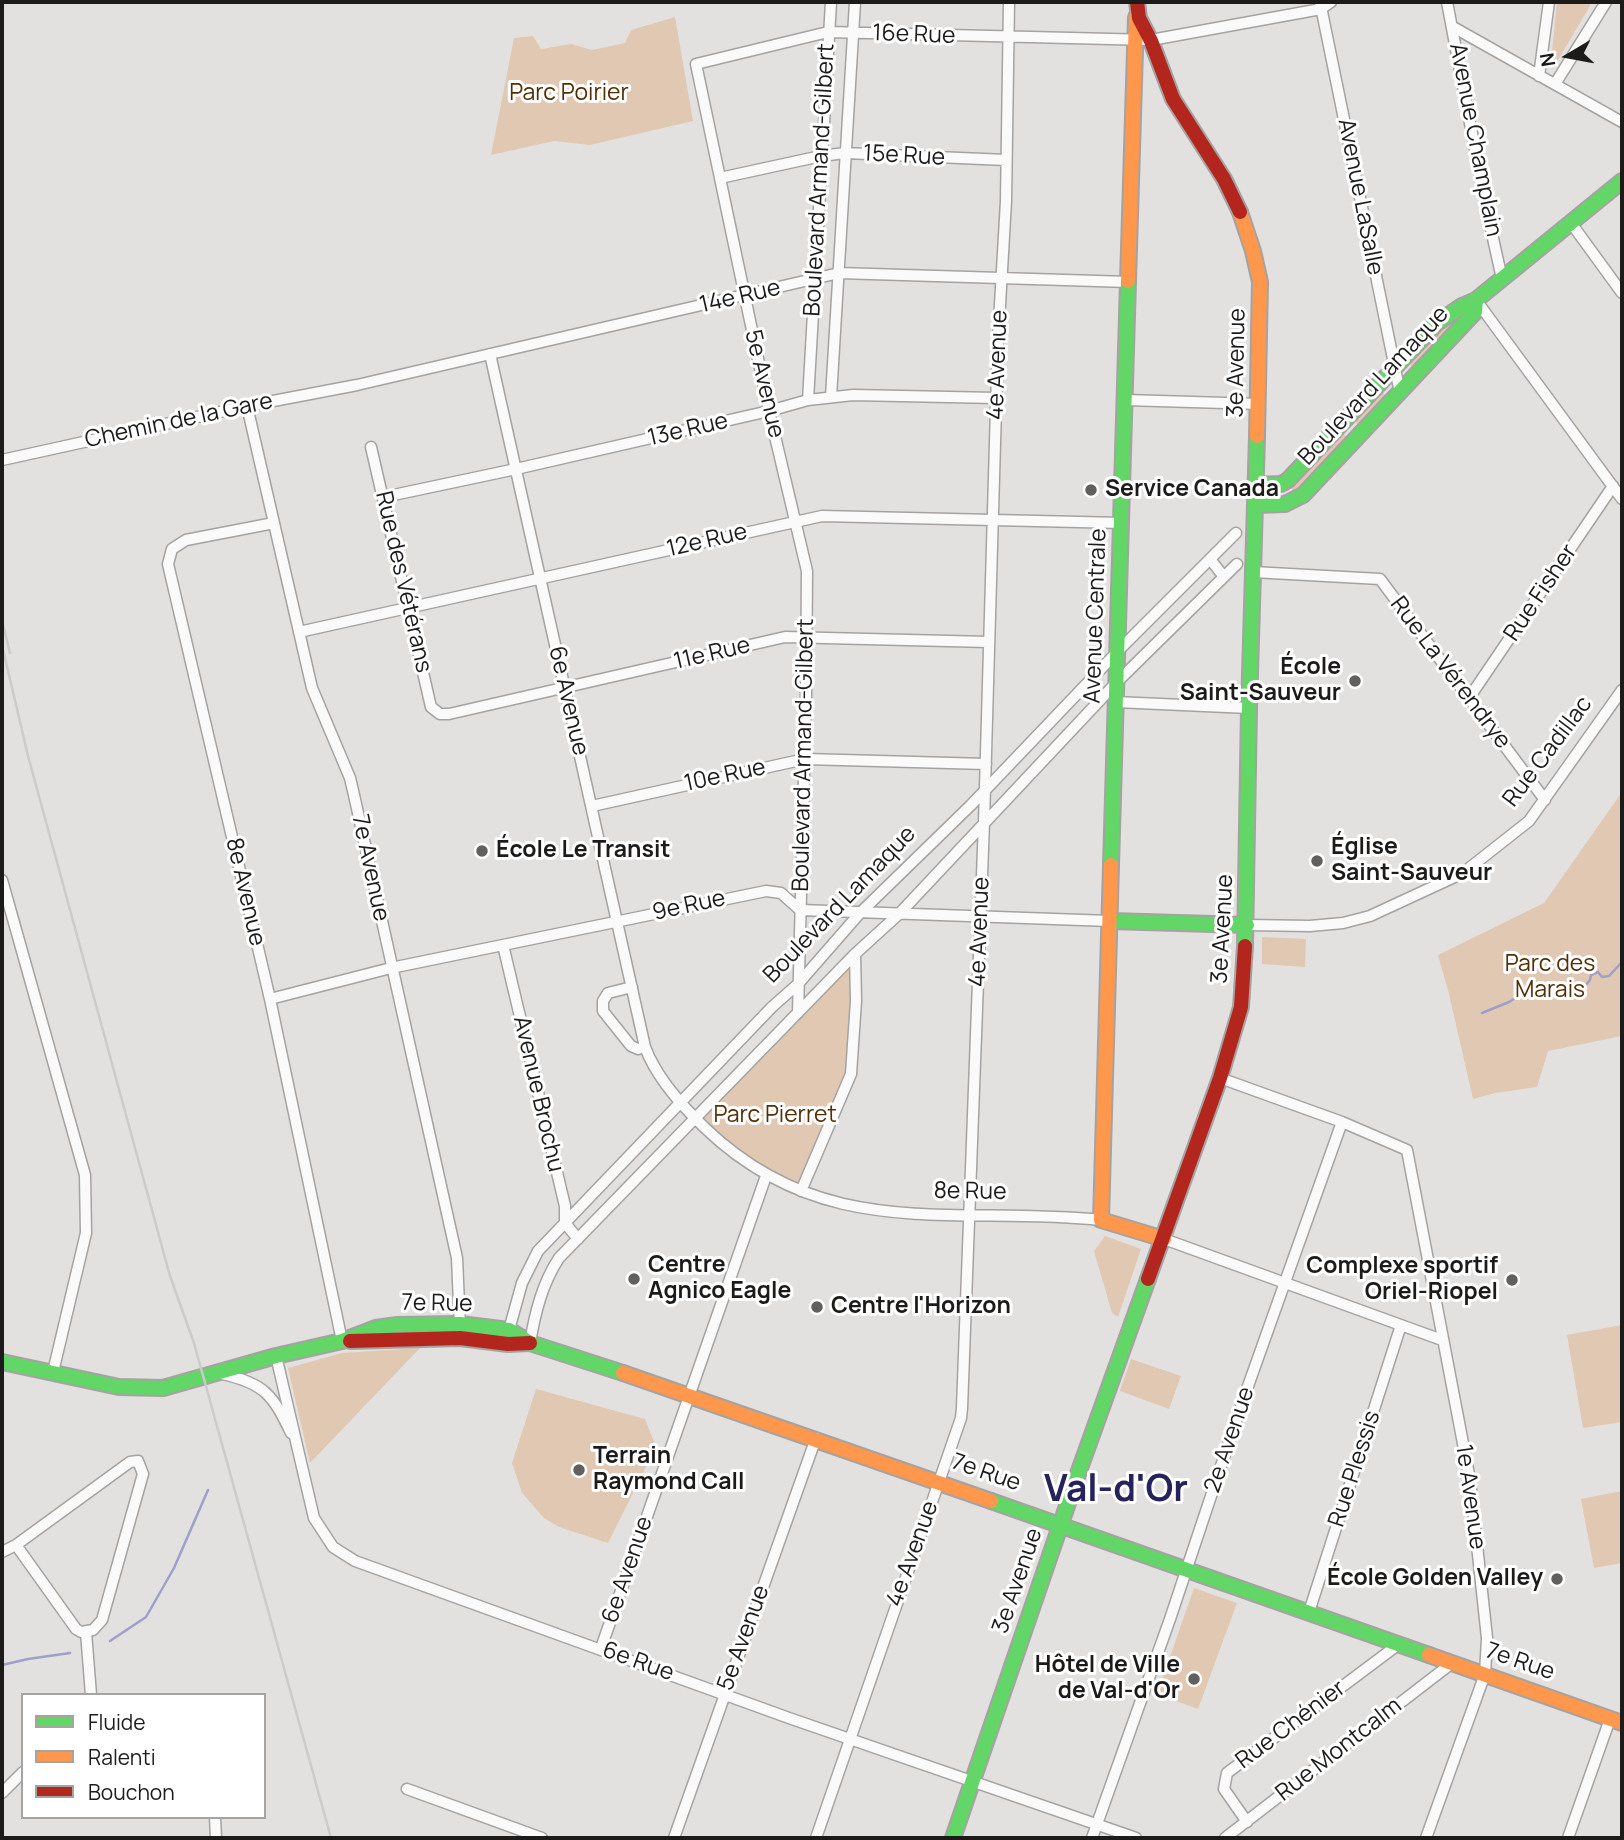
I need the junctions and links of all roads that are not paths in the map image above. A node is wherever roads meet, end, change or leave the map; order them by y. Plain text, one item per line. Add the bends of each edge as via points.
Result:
1 (831, 2) edge
2 (855, 2) edge
3 (1009, 2) edge
4 (1331, 2) edge
5 (1447, 2) edge
6 (1549, 2) edge
7 (1606, 2) edge
8 (1320, 5) edge
9 (1137, 8) edge
10 (1453, 27) junction
11 (828, 32) junction
12 (853, 33) junction
13 (1008, 38) junction
14 (1143, 41) junction
15 (696, 64) joint
16 (1539, 76) junction
17 (1555, 85) junction
18 (1622, 122) edge
19 (845, 153) junction
20 (821, 156) junction
21 (1006, 160) junction
22 (720, 178) junction
23 (1622, 181) edge
24 (1571, 223) junction
25 (839, 273) junction
26 (1002, 276) junction
27 (1503, 279) junction
28 (814, 280) junction
29 (1129, 282) junction
30 (1622, 293) edge
31 (744, 296) junction
32 (1476, 300) junction
33 (490, 354) junction
34 (1395, 370) junction
35 (357, 385) joint
36 (1400, 393) junction
37 (831, 397) junction
38 (996, 398) junction
39 (808, 400) junction
40 (1125, 400) junction
41 (1259, 404) junction
42 (247, 406) junction
43 (769, 411) junction
44 (371, 447) dead end
45 (2, 460) edge
46 (516, 470) junction
47 (1256, 485) junction
48 (1613, 486) junction
49 (384, 497) junction
50 (1622, 499) edge
51 (1255, 505) junction
52 (992, 520) junction
53 (795, 521) junction
54 (274, 523) junction
55 (1122, 523) junction
56 (1236, 533) dead end
57 (1210, 559) junction
58 (1237, 564) dead end
59 (1253, 572) junction
60 (1224, 576) junction
61 (541, 579) junction
62 (808, 581) joint
63 (408, 609) junction
64 (299, 632) junction
65 (805, 639) junction
66 (989, 642) junction
67 (1118, 651) junction
68 (1117, 682) junction
69 (565, 688) junction
70 (1622, 690) edge
71 (1469, 698) junction
72 (1116, 702) junction
73 (1249, 708) junction
74 (440, 714) joint
75 (805, 759) junction
76 (986, 764) junction
77 (985, 789) junction
78 (1545, 800) junction
79 (592, 806) junction
80 (984, 822) junction
81 (2, 880) edge
82 (800, 910) junction
83 (860, 913) junction
84 (900, 914) junction
85 (980, 916) junction
86 (617, 921) junction
87 (1110, 921) junction
88 (1247, 925) junction
89 (503, 945) junction
90 (855, 954) junction
91 (391, 968) junction
92 (798, 984) junction
93 (632, 986) junction
94 (270, 999) junction
95 (798, 1013) junction
96 (645, 1047) junction
97 (1220, 1079) junction
98 (681, 1102) junction
99 (696, 1120) junction
100 (1342, 1122) junction
101 (766, 1176) junction
102 (801, 1191) junction
103 (968, 1216) junction
104 (1101, 1220) junction
105 (565, 1223) junction
106 (578, 1239) junction
107 (1164, 1239) junction
108 (1286, 1284) junction
109 (1401, 1325) junction
110 (509, 1330) junction
111 (460, 1331) junction
112 (1442, 1340) junction
113 (342, 1341) junction
114 (530, 1343) junction
115 (276, 1356) junction
116 (2, 1362) edge
117 (53, 1373) junction
118 (218, 1373) junction
119 (688, 1394) junction
120 (816, 1438) junction
121 (296, 1444) junction
122 (939, 1481) junction
123 (1062, 1524) junction
124 (16, 1545) junction
125 (2, 1552) edge
126 (1186, 1570) junction
127 (1309, 1612) junction
128 (86, 1632) junction
129 (1399, 1644) junction
130 (601, 1648) junction
131 (1452, 1662) junction
132 (1485, 1674) junction
133 (91, 1693) edge
134 (723, 1694) junction
135 (1616, 1721) edge
136 (849, 1738) junction
137 (21, 1774) edge
138 (972, 1781) junction
139 (407, 1789) dead end
140 (2, 1793) edge
141 (215, 1819) edge
142 (1247, 1822) junction
143 (1097, 1826) junction
144 (216, 1838) edge
145 (542, 1838) edge
146 (674, 1838) edge
147 (816, 1838) edge
148 (953, 1838) edge
149 (1093, 1838) edge
150 (1136, 1838) edge
151 (1225, 1838) edge
152 (1426, 1838) edge
153 (1568, 1838) edge

1 - 11 street, Boulevard Armand-Gilbert
2 - 12 street, Boulevard Armand-Gilbert
3 - 13 street, 4e Avenue
4 - 8 street
5 - 10 street, Avenue Champlain
6 - 16 street
7 - 17 street
8 - 14 street, 16e Rue
8 - 34 street, Avenue LaSalle
9 - 14 main road, 3e Avenue
10 - 16 street
10 - 27 street, Avenue Champlain
11 - 12 street, 16e Rue
11 - 15 street, 16e Rue
11 - 20 street, Boulevard Armand-Gilbert
12 - 13 street, 16e Rue
12 - 19 street, Boulevard Armand-Gilbert
13 - 14 street, 16e Rue
13 - 21 street, 4e Avenue
14 - 29 main road, Avenue Centrale
14 - 41 main road, 3e Avenue via 1175,104 1217,167 1251,243 1261,301
15 - 22 street, 5e Avenue
16 - 17 street
17 - 18 street
19 - 20 street, 15e Rue
19 - 21 street, 15e Rue
19 - 25 street, Boulevard Armand-Gilbert
20 - 22 street, 15e Rue
20 - 28 street, Boulevard Armand-Gilbert
21 - 26 street, 4e Avenue
22 - 31 street, 5e Avenue
23 - 24 main road
24 - 27 main road
24 - 30 street
25 - 26 street, 14e Rue
25 - 28 street, 14e Rue
25 - 37 street, Boulevard Armand-Gilbert
26 - 29 street, 14e Rue
26 - 38 street, 4e Avenue
27 - 32 main road
28 - 31 street, 14e Rue
28 - 39 street, Boulevard Armand-Gilbert
29 - 40 main road, Avenue Centrale
31 - 33 street, 14e Rue
31 - 43 street, 5e Avenue
32 - 34 main road, Boulevard Lamaque via 1437,321
32 - 36 main road, Boulevard Lamaque via 1475,312
32 - 48 street
33 - 35 street, 14e Rue
33 - 46 street, 6e Avenue
34 - 36 street, Avenue LaSalle
34 - 47 main road, Boulevard Lamaque via 1288,480
35 - 42 street, Chemin de la Gare
36 - 51 main road, Boulevard Lamaque via 1303,495 1285,505
37 - 38 street, 13e Rue
37 - 39 street, 13e Rue
38 - 52 street, 4e Avenue
39 - 43 street, 13e Rue
40 - 41 street
40 - 55 main road, Avenue Centrale
41 - 47 main road, 3e Avenue
42 - 45 street, Chemin de la Gare
42 - 54 street, 7e Avenue
43 - 46 street, 13e Rue
43 - 53 street, 5e Avenue
44 - 49 street, Rue des Vétérans
46 - 49 street, 13e Rue
46 - 61 street, 6e Avenue
47 - 51 main road, 3e Avenue
48 - 50 street
48 - 71 street, Rue Fisher
49 - 63 street, Rue des Vétérans
51 - 59 main road, 3e Avenue
52 - 53 street, 12e Rue via 844,515
52 - 55 street, 12e Rue
52 - 66 street, 4e Avenue
53 - 61 street, 12e Rue
53 - 62 street, 5e Avenue
54 - 64 street, 7e Avenue
54 - 94 street, 8e Avenue via 186,540 172,549 168,564
55 - 67 main road, Avenue Centrale
56 - 57 street, Boulevard Lamaque
57 - 60 street
57 - 67 street, Boulevard Lamaque
58 - 60 street, Boulevard Lamaque
59 - 71 street, Rue La Vérendrye via 1380,579
59 - 73 main road, 3e Avenue
60 - 68 street, Boulevard Lamaque
61 - 63 street, 12e Rue
61 - 69 street, 6e Avenue
62 - 65 street, Boulevard Armand-Gilbert
63 - 64 street, 12e Rue
63 - 74 street, Rue des Vétérans via 431,707
64 - 91 street, 7e Avenue via 312,688 350,778
65 - 66 street, 11e Rue
65 - 69 street, 11e Rue via 785,637
65 - 75 street, Boulevard Armand-Gilbert
66 - 76 street, 4e Avenue
67 - 68 main road, Avenue Centrale
67 - 77 street, Boulevard Lamaque
68 - 72 main road, Avenue Centrale
68 - 80 street, Boulevard Lamaque
69 - 74 street, 11e Rue
69 - 79 street, 6e Avenue
70 - 78 street, Rue Cadillac
71 - 78 street, Rue La Vérendrye
72 - 73 street
72 - 87 main road, Avenue Centrale
73 - 88 main road, 3e Avenue
75 - 76 street, 10e Rue
75 - 79 street, 10e Rue
75 - 82 street, Boulevard Armand-Gilbert
76 - 77 street, 4e Avenue
77 - 80 street, 4e Avenue
77 - 83 street, Boulevard Lamaque
78 - 88 street, Rue Cadillac via 1528,821 1463,873 1370,916 1310,926
79 - 86 street, 6e Avenue
80 - 84 street, Boulevard Lamaque
80 - 85 street, 4e Avenue
81 - 117 street via 85,1175 86,1233
82 - 83 street, 9e Rue
82 - 86 street, 9e Rue via 781,894 766,891
82 - 92 street, Boulevard Armand-Gilbert
83 - 84 street, 9e Rue
83 - 92 street, Boulevard Lamaque
84 - 85 street, 9e Rue
84 - 90 street, Boulevard Lamaque
85 - 87 street, 9e Rue
85 - 103 street, 4e Avenue
86 - 89 street, 9e Rue
86 - 93 street, 6e Avenue
87 - 88 main road, Rue Cadillac
87 - 104 main road, Avenue Centrale
88 - 97 main road, 3e Avenue via 1241,1007
89 - 91 street, 9e Rue
89 - 105 street, Avenue Brochu via 565,1206
90 - 95 street, Boulevard Lamaque
90 - 102 street via 851,1074
91 - 94 street, 9e Rue
91 - 111 street, 7e Avenue via 457,1258
92 - 95 street, Boulevard Armand-Gilbert
92 - 98 street, Boulevard Lamaque
93 - 96 street, 6e Avenue
93 - 96 street, 8e Rue via 608,993 603,1011 631,1046
94 - 113 street, 8e Avenue
95 - 99 street, Boulevard Lamaque
96 - 98 street, 8e Rue
97 - 100 street
97 - 107 main road, 3e Avenue
98 - 99 street, 8e Rue
98 - 105 street, Boulevard Lamaque
99 - 101 street, 8e Rue
99 - 106 street, Boulevard Lamaque
100 - 108 street, 2e Avenue
100 - 112 street, 1e Avenue via 1407,1150
101 - 102 street, 8e Rue
101 - 119 street, 6e Avenue
102 - 103 street, 8e Rue via 877,1212
103 - 104 street, 8e Rue
103 - 122 street, 4e Avenue via 961,1418
104 - 107 main road, 8e Rue
105 - 106 street
105 - 110 street, Boulevard Lamaque via 527,1269
106 - 114 street, Boulevard Lamaque via 550,1272
107 - 108 street, 8e Rue
107 - 123 main road, 3e Avenue
108 - 109 street, 8e Rue
108 - 126 street, 2e Avenue
109 - 112 street, 8e Rue
109 - 127 street, Rue Plessis
110 - 111 main road, 7e Rue
110 - 114 main road, 7e Rue
111 - 113 main road, 7e Rue via 397,1325
111 - 114 main road, 7e Rue via 508,1344
112 - 132 street, 1e Avenue via 1470,1480 1488,1638
113 - 115 main road, 7e Rue
114 - 119 main road, 7e Rue
115 - 118 main road, 7e Rue
115 - 121 street, 6e Rue
116 - 117 main road, 7e Rue
117 - 118 main road, 7e Rue via 144,1389
118 - 121 street via 264,1388
119 - 120 main road, 7e Rue
119 - 130 street, 6e Avenue
120 - 122 main road, 7e Rue
120 - 134 street, 5e Avenue
121 - 130 street, 6e Rue via 314,1518 333,1547 355,1561
122 - 123 main road, 7e Rue
122 - 136 street, 4e Avenue
123 - 126 main road, 7e Rue
123 - 138 main road, 3e Avenue
124 - 125 street
124 - 128 street via 76,1629
124 - 128 street via 130,1462 138,1461 143,1474 102,1620
126 - 127 main road, 7e Rue
126 - 143 street, 2e Avenue
127 - 129 main road, 7e Rue
128 - 133 street
129 - 131 main road, 7e Rue
129 - 142 street, Rue Chénier via 1227,1773 1224,1788
130 - 134 street, 6e Rue
131 - 132 main road, 7e Rue
131 - 142 street, Rue Montcalm
132 - 135 main road, 7e Rue
132 - 152 street, 1e Avenue
134 - 136 street, 6e Rue
134 - 146 street, 5e Avenue
135 - 153 street
136 - 138 street, 6e Rue
136 - 147 street, 4e Avenue
137 - 140 street
138 - 143 street, 6e Rue
138 - 148 main road, 3e Avenue
139 - 145 street
141 - 144 street
142 - 151 street, Rue Montcalm
143 - 149 street, 2e Avenue
143 - 150 street, 6e Rue

